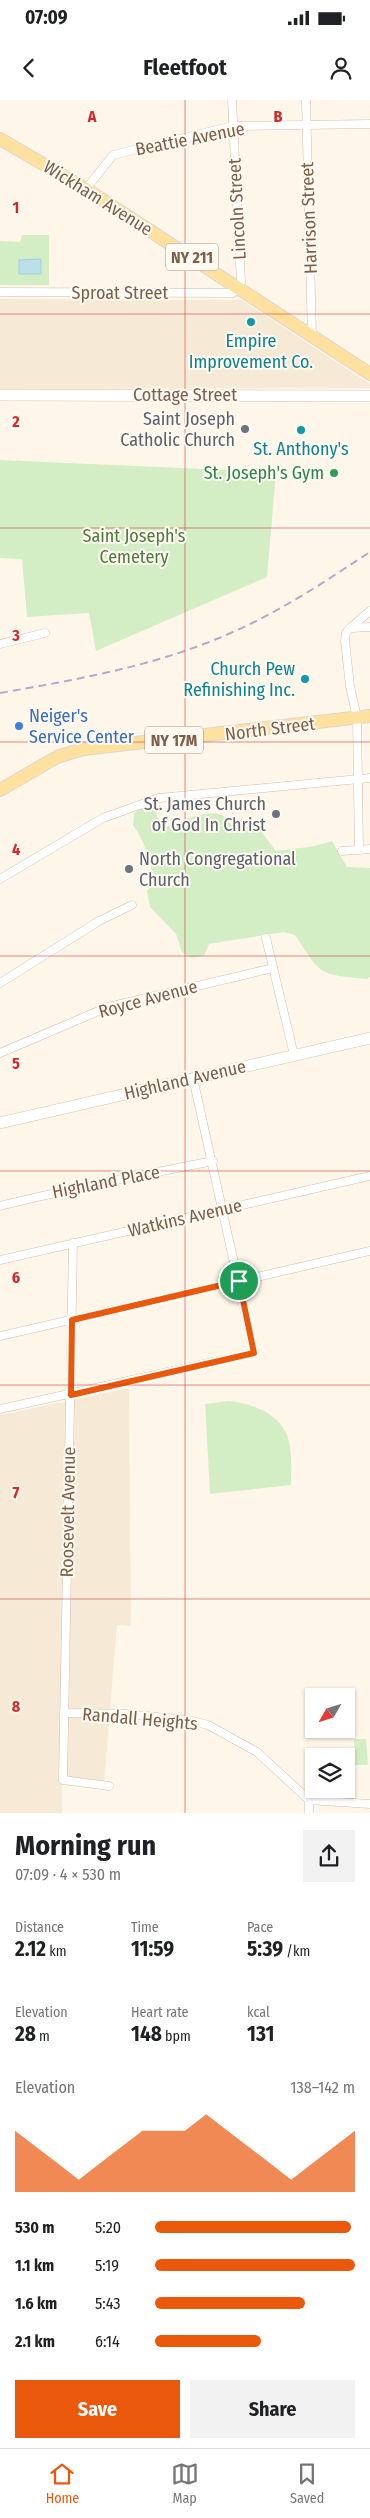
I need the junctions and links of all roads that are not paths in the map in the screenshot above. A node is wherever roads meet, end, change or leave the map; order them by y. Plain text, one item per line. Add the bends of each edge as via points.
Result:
1 (232, 100) edge
2 (306, 100) edge
3 (370, 124) edge
4 (233, 126) junction
5 (306, 126) junction
6 (0, 139) edge
7 (86, 188) junction
8 (238, 287) junction
9 (0, 292) edge
10 (312, 336) junction
11 (370, 374) edge
12 (0, 395) edge
13 (370, 396) edge
14 (370, 612) edge
15 (370, 627) edge
16 (350, 628) junction
17 (45, 633) dead end
18 (0, 644) edge
19 (364, 717) edge
20 (370, 778) edge
21 (356, 780) junction
22 (0, 790) edge
23 (370, 849) edge
24 (359, 850) junction
25 (342, 851) dead end
26 (0, 879) edge
27 (132, 905) dead end
28 (266, 938) dead end
29 (273, 968) junction
30 (0, 983) edge
31 (370, 1038) edge
32 (0, 1053) edge
33 (294, 1056) junction
34 (194, 1078) junction
35 (0, 1122) edge
36 (213, 1161) junction
37 (370, 1176) edge
38 (0, 1206) edge
39 (224, 1209) junction
40 (73, 1243) junction
41 (370, 1251) edge
42 (0, 1260) edge
43 (239, 1281) junction
44 (72, 1320) junction
45 (0, 1336) edge
46 (71, 1395) junction
47 (0, 1410) edge
48 (64, 1713) junction
49 (108, 1786) dead end
50 (309, 1800) junction
51 (370, 1804) edge
52 (309, 1813) edge

1 - 4 street, Lincoln Street
2 - 5 street, Harrison Street
3 - 5 street, Beattie Avenue
4 - 5 street, Beattie Avenue
4 - 7 street, Beattie Avenue via 113,155
4 - 8 street, Lincoln Street via 241,282
5 - 10 street, Harrison Street
6 - 7 main road, Wickham Avenue / NY 211
7 - 8 main road, Wickham Avenue / NY 211
8 - 9 street, Sproat Street via 233,293
8 - 10 main road, Wickham Avenue / NY 211
10 - 11 main road, Wickham Avenue / NY 211
12 - 13 street, Cottage Street
14 - 16 street
15 - 16 street
16 - 19 street via 345,641 350,686
17 - 18 street
19 - 21 street
19 - 22 main road, North Street / NY 17M via 83,749 57,757
20 - 21 street
21 - 24 street
21 - 26 street via 159,798 103,818
23 - 24 street
24 - 25 street
27 - 30 street via 99,920
28 - 29 street
29 - 32 street, Royce Avenue via 108,1007
29 - 33 street
31 - 33 street, Highland Avenue
33 - 34 street, Highland Avenue
34 - 35 street, Highland Avenue
34 - 36 street
36 - 38 street, Highland Place via 71,1188
36 - 39 street
37 - 39 street, Watkins Avenue
39 - 40 street, Watkins Avenue
39 - 43 street
40 - 42 street, Watkins Avenue
40 - 44 street, Roosevelt Avenue
41 - 43 street
43 - 44 street
43 - 46 street via 254,1353
44 - 45 street
44 - 46 street, Roosevelt Avenue
46 - 47 street
46 - 48 street, Roosevelt Avenue
48 - 49 street, Roosevelt Avenue via 62,1780
48 - 50 street, Randall Heights via 125,1714 208,1725 257,1752
50 - 51 street
50 - 52 street

